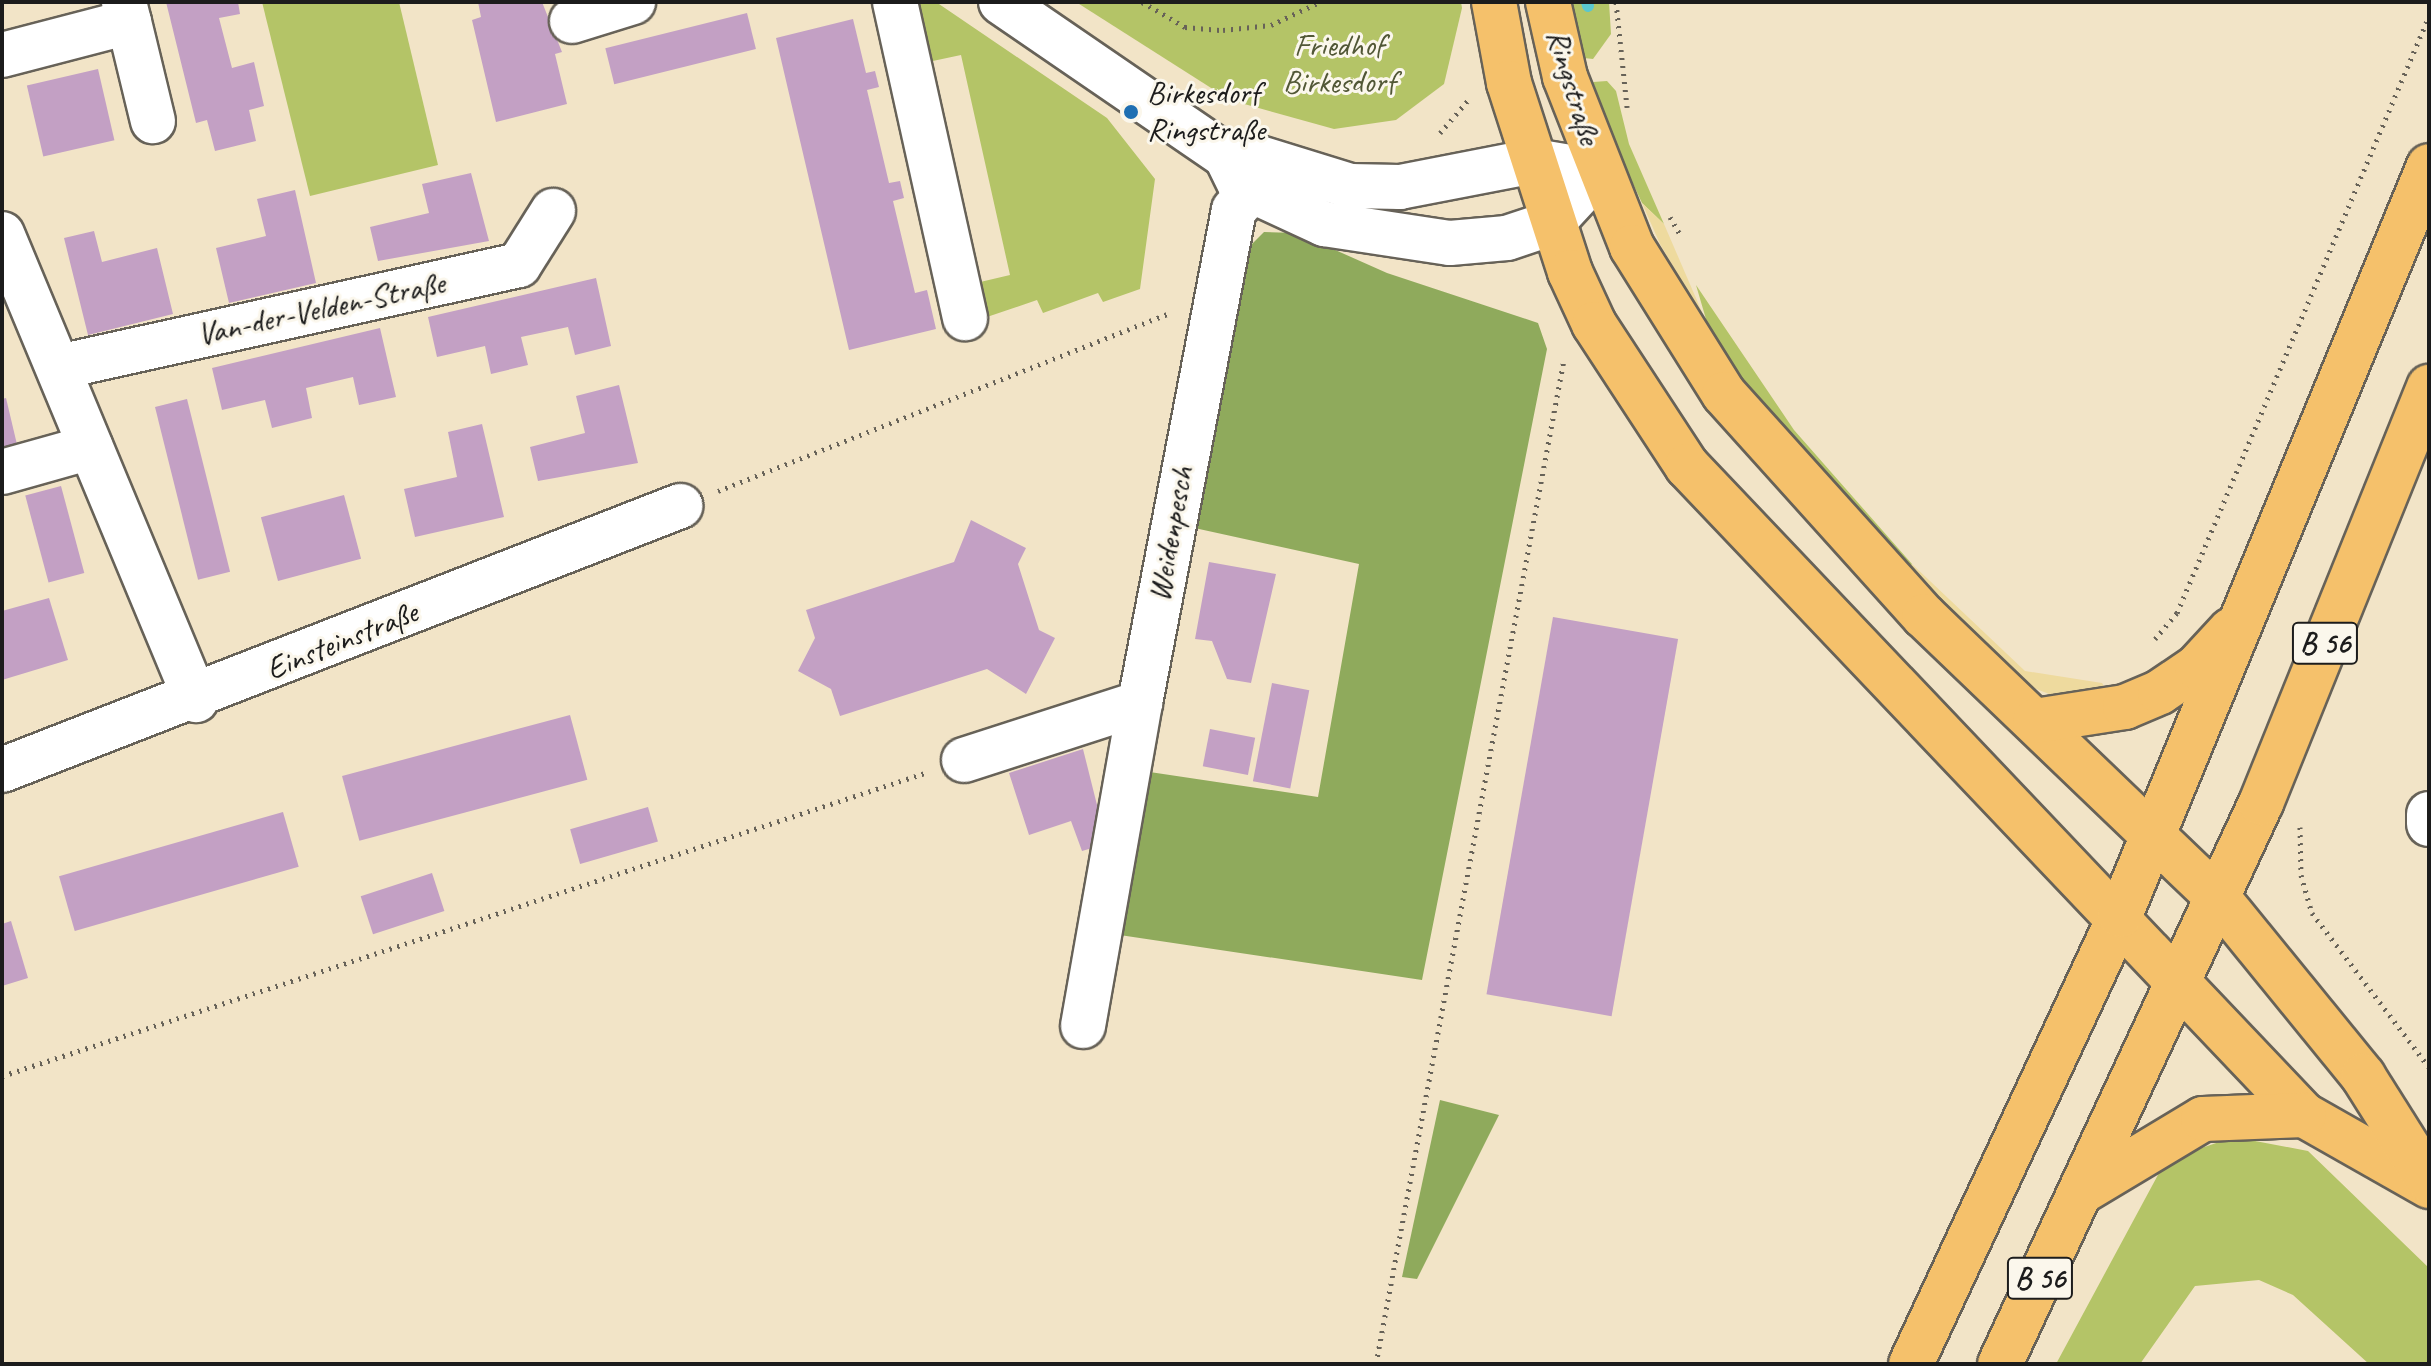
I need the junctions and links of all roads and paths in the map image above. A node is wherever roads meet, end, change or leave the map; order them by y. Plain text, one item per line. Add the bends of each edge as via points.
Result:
1 (633, 2) edge
2 (895, 2) edge
3 (1001, 2) edge
4 (1142, 2) edge
5 (1320, 2) edge
6 (1494, 2) edge
7 (1548, 2) edge
8 (1616, 2) edge
9 (126, 12) edge
10 (2429, 16) edge
11 (572, 21) dead end
12 (2, 55) edge
13 (1619, 65) dead end
14 (1509, 83) junction
15 (153, 121) dead end
16 (1429, 141) dead end
17 (1534, 161) junction
18 (2429, 166) edge
19 (1599, 172) junction
20 (1263, 178) junction
21 (1664, 206) dead end
22 (553, 211) dead end
23 (1552, 223) junction
24 (1686, 245) dead end
25 (6, 253) edge
26 (1214, 296) junction
27 (965, 318) dead end
28 (1594, 324) junction
29 (59, 367) junction
30 (2429, 387) edge
31 (91, 447) junction
32 (2, 472) edge
33 (680, 506) joint
34 (2246, 613) junction
35 (2144, 649) dead end
36 (196, 700) junction
37 (1140, 703) junction
38 (2035, 721) junction
39 (964, 760) joint
40 (2, 770) edge
41 (2261, 803) junction
42 (2429, 814) edge
43 (2429, 824) edge
44 (2154, 835) junction
45 (2218, 898) junction
46 (2120, 915) junction
47 (2180, 980) junction
48 (1083, 1026) dead end
49 (2429, 1067) edge
50 (2, 1076) edge
51 (2304, 1115) junction
52 (2429, 1184) edge
53 (2081, 1193) junction
54 (1376, 1364) edge
55 (1911, 1364) edge
56 (2000, 1364) edge

1 - 11 street
2 - 27 street
3 - 20 street via 1226,156 1240,185
4 - 5 path via 1185,27 1223,30 1271,25
6 - 14 main road, Ringstraße
7 - 19 main road, Ringstraße
8 - 13 path
9 - 12 street
9 - 15 street
10 - 35 path via 2177,613
14 - 16 path via 1481,87 1455,122
14 - 17 main road, Ringstraße
17 - 19 street
17 - 20 street via 1400,187
17 - 23 main road, Ringstraße
18 - 34 main road, B 56
19 - 23 street
19 - 38 main road, Ringstraße via 1670,315 1764,445 1924,616
20 - 23 street via 1324,224 1450,243 1507,238
20 - 26 street, Weidenpesch via 1234,210
21 - 24 path
22 - 29 street, Van-der-Velden-Straße via 519,265
23 - 28 main road, Ringstraße
25 - 29 street
26 - 33 path
26 - 37 street, Weidenpesch
28 - 46 main road, Ringstraße via 1687,466 1756,546
28 - 54 path via 1563,361 1555,397
29 - 31 street
30 - 41 main road, B 56
31 - 32 street
31 - 36 street
33 - 36 street, Einsteinstraße
34 - 38 main road via 2197,667 2160,692 2125,707
34 - 44 main road, B 56
36 - 40 street, Einsteinstraße
37 - 39 street
37 - 48 street, Weidenpesch
38 - 44 main road, Ringstraße
39 - 50 path
41 - 45 main road, B 56
41 - 49 path via 2300,822 2301,875 2312,913
42 - 43 street
44 - 45 main road, Ringstraße
44 - 46 main road, B 56
45 - 47 main road, B 56
45 - 52 main road, Ringstraße via 2363,1076
46 - 47 main road, Ringstraße
46 - 55 main road, B 56
47 - 51 main road, Ringstraße
47 - 53 main road, B 56
51 - 52 main road
51 - 53 main road via 2203,1119 2163,1137
53 - 56 main road, B 56

